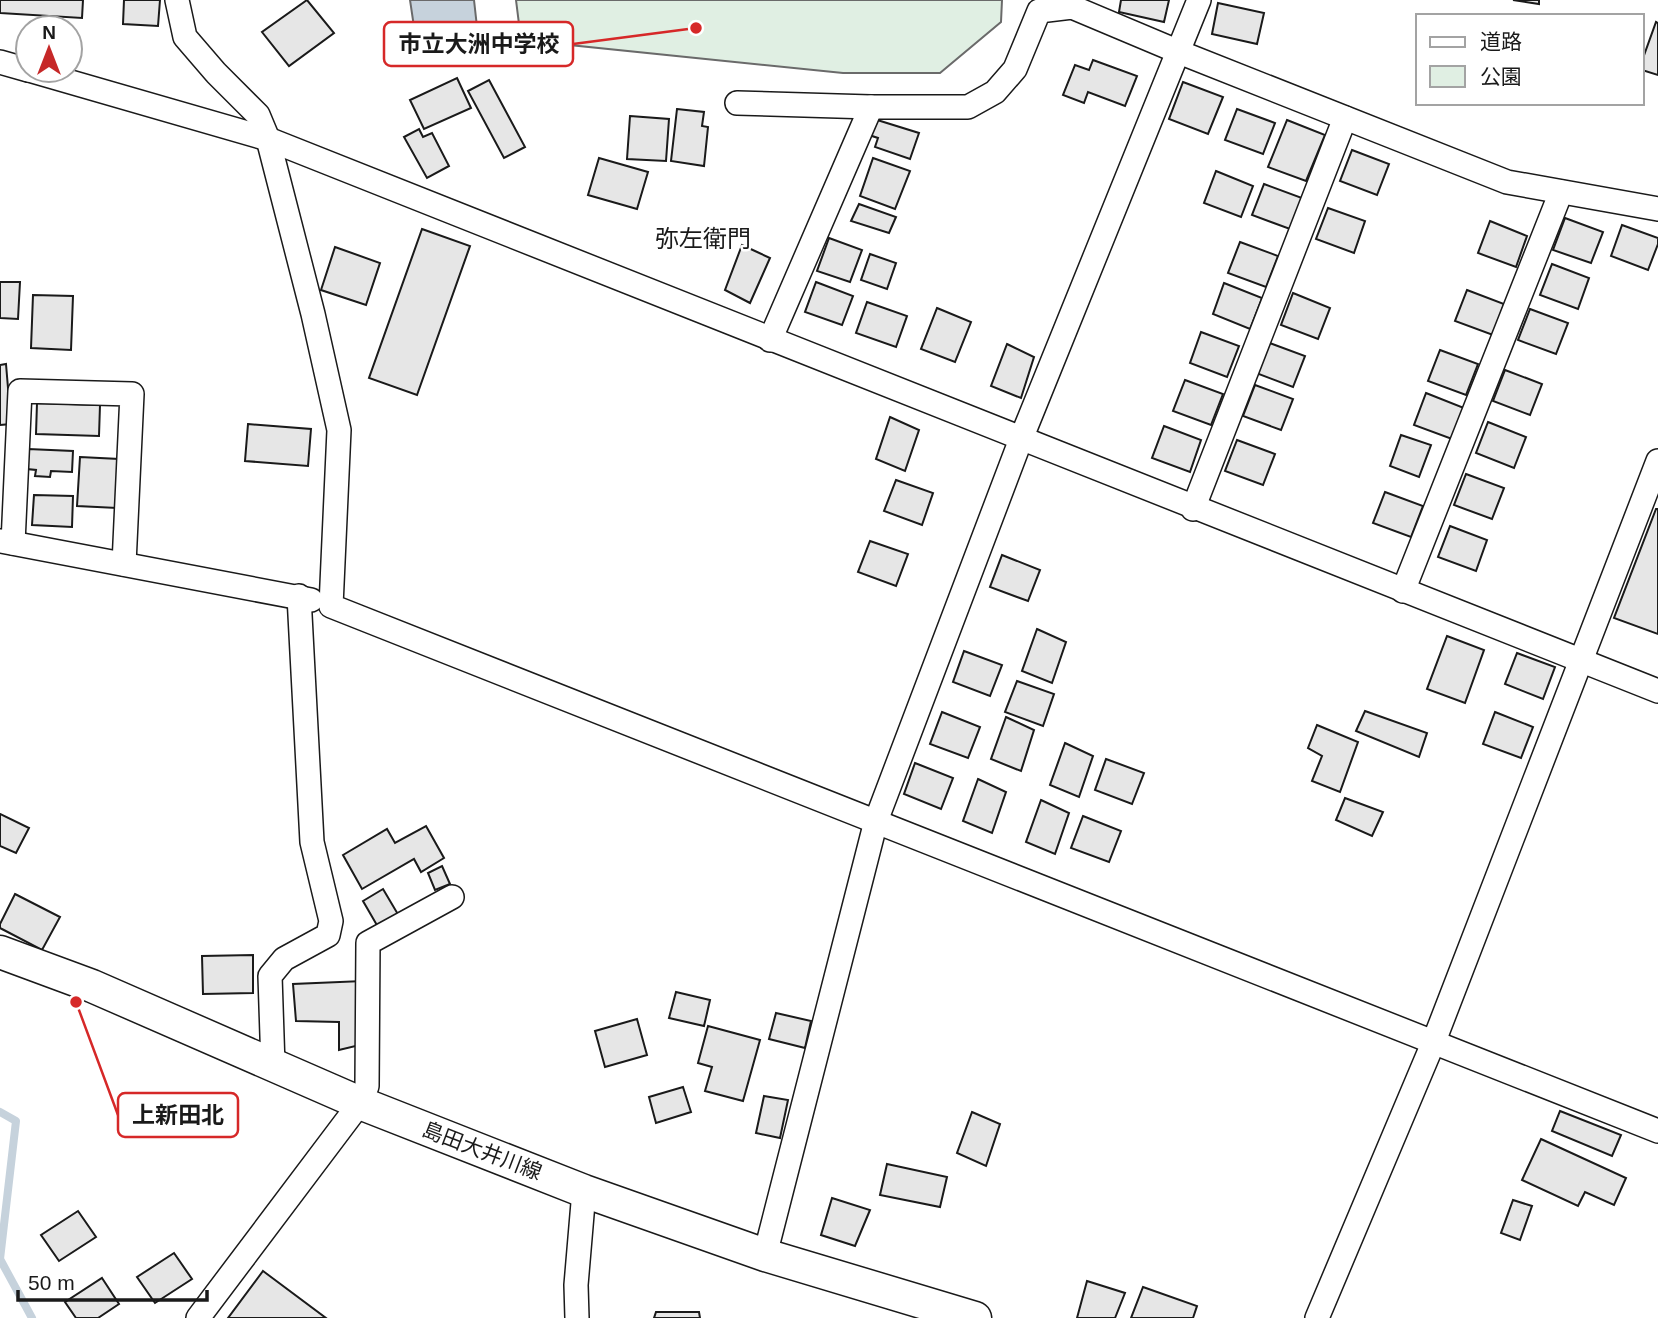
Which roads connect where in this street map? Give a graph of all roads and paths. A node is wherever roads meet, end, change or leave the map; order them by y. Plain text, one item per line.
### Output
1 (177, 0) edge
2 (1199, 0) edge
3 (1179, 52) junction
4 (77, 84) edge
5 (737, 103) dead end
6 (871, 107) junction
7 (1345, 118) junction
8 (268, 139) junction
9 (1561, 192) junction
10 (1658, 209) edge
11 (770, 340) junction
12 (1021, 439) junction
13 (1658, 461) edge
14 (1194, 509) junction
15 (7, 542) edge
16 (124, 564) junction
17 (1403, 591) junction
18 (299, 596) junction
19 (331, 606) junction
20 (1582, 661) junction
21 (1658, 691) edge
22 (876, 821) junction
23 (452, 897) dead end
24 (0, 952) edge
25 (1434, 1041) junction
26 (273, 1066) junction
27 (360, 1103) junction
28 (1658, 1131) edge
29 (584, 1191) junction
30 (765, 1255) junction
31 (198, 1318) edge
32 (577, 1318) edge
33 (975, 1318) edge
34 (1317, 1318) edge

1 - 8 street
2 - 3 street
3 - 6 street
3 - 7 street
3 - 12 street
4 - 8 street
5 - 6 street
6 - 11 street
7 - 9 street
7 - 14 street
8 - 11 street
8 - 19 street
9 - 10 street
9 - 17 street
11 - 12 street
12 - 14 street
12 - 22 street
13 - 20 street
14 - 17 street
15 - 16 street
15 - 16 street
16 - 18 street
17 - 20 street
18 - 19 street
18 - 26 street
19 - 22 street
20 - 21 street
20 - 25 street
22 - 25 street
22 - 30 street
23 - 27 street
24 - 26 main road, 島田大井川線
25 - 28 street
25 - 34 street
26 - 27 main road, 島田大井川線
27 - 29 main road, 島田大井川線
27 - 31 street
29 - 30 main road, 島田大井川線
29 - 32 street
30 - 33 main road, 島田大井川線

